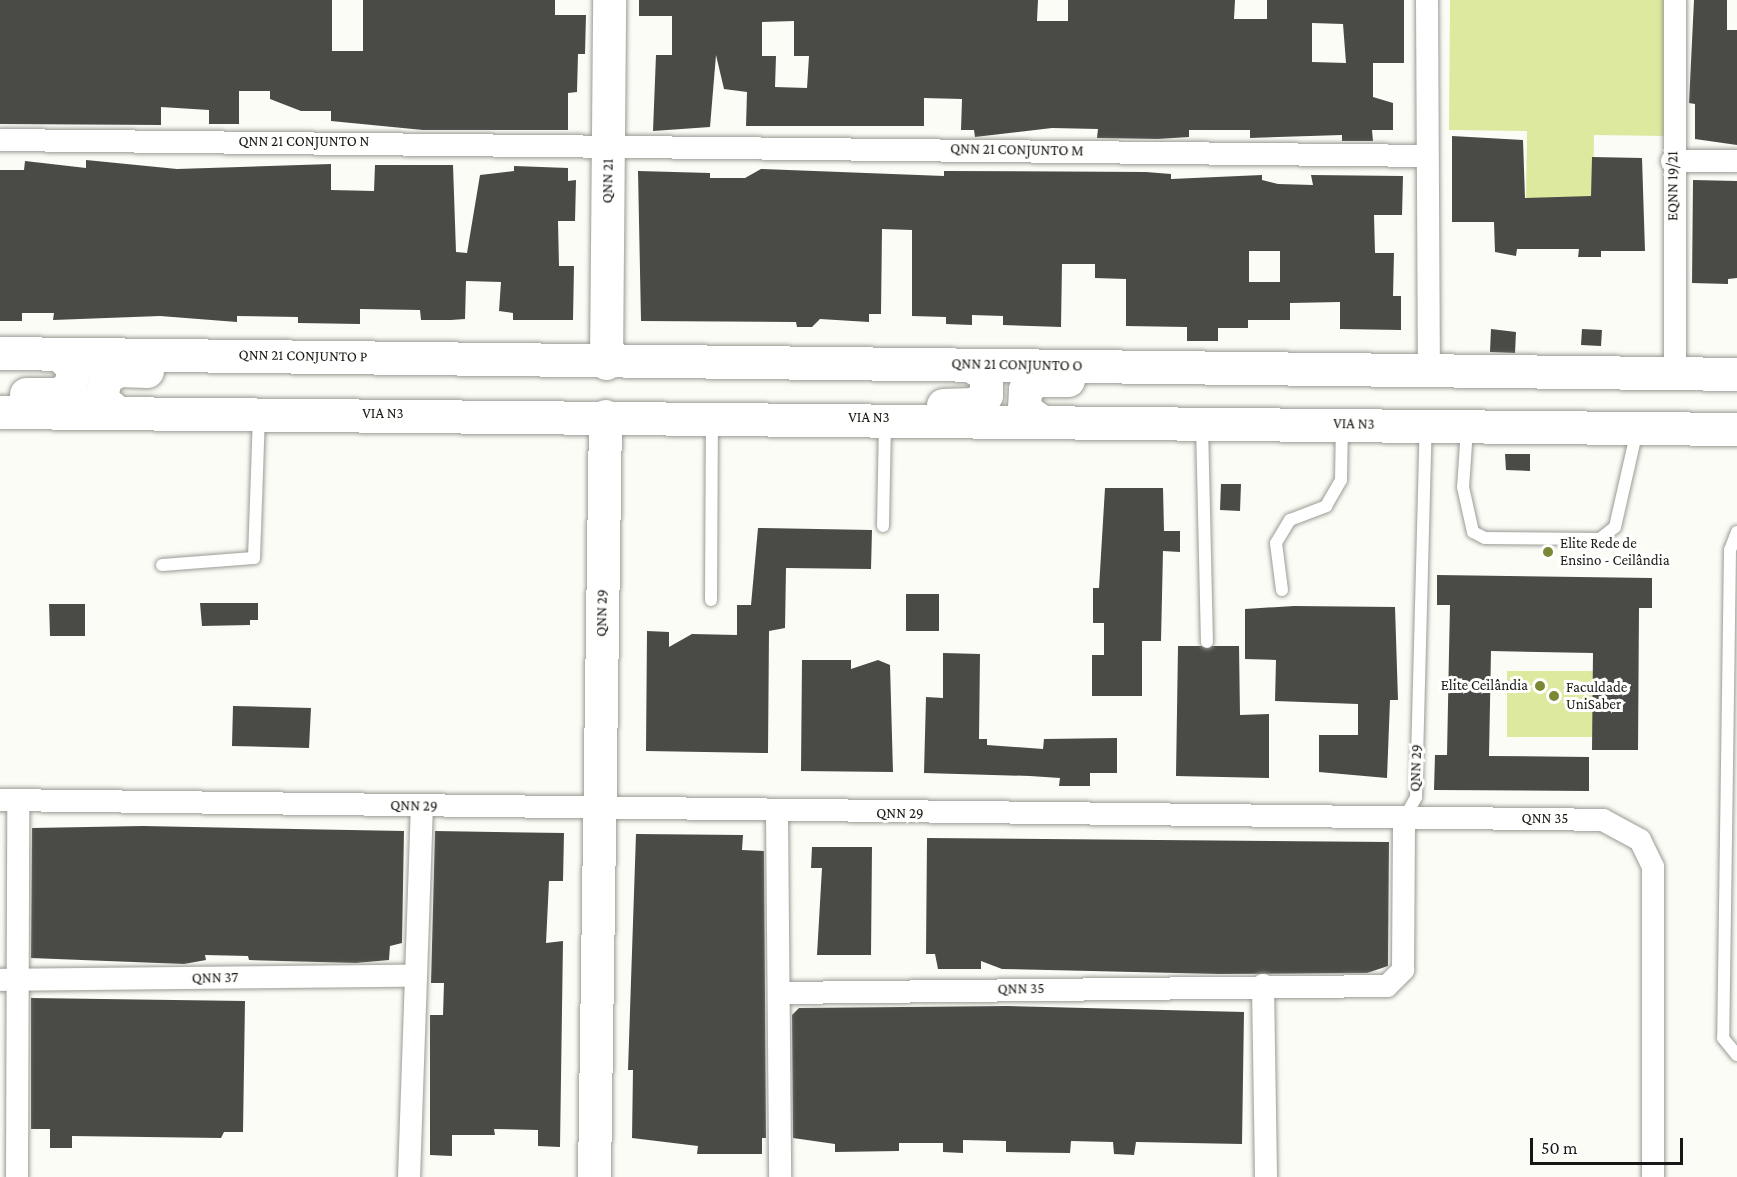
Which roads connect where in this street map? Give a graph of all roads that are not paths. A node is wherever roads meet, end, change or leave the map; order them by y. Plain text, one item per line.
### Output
1 (609, 0) edge
2 (1427, 0) edge
3 (1674, 0) edge
4 (0, 140) edge
5 (608, 145) junction
6 (1426, 156) junction
7 (1672, 161) junction
8 (1737, 161) edge
9 (0, 353) edge
10 (59, 354) junction
11 (348, 357) junction
12 (606, 363) junction
13 (970, 365) junction
14 (1418, 369) junction
15 (1675, 373) junction
16 (1737, 374) edge
17 (0, 394) edge
18 (116, 411) junction
19 (0, 412) edge
20 (259, 414) junction
21 (606, 416) junction
22 (885, 418) junction
23 (712, 419) junction
24 (757, 419) junction
25 (1041, 421) junction
26 (1202, 423) junction
27 (1342, 424) junction
28 (1426, 426) junction
29 (1467, 426) junction
30 (1637, 428) junction
31 (1735, 431) edge
32 (883, 526) dead end
33 (1737, 532) edge
34 (162, 565) dead end
35 (1282, 590) dead end
36 (711, 600) dead end
37 (1207, 642) dead end
38 (9, 800) edge
39 (422, 806) junction
40 (599, 809) junction
41 (777, 813) junction
42 (1404, 819) junction
43 (414, 976) junction
44 (8, 980) edge
45 (1263, 985) junction
46 (780, 993) junction
47 (1737, 1055) edge
48 (17, 1177) edge
49 (409, 1177) edge
50 (594, 1177) edge
51 (780, 1177) edge
52 (1266, 1177) edge
53 (1653, 1177) edge

1 - 5 main road, QNN 21
2 - 6 street
3 - 7 street, EQNN 19/21
4 - 5 street, QNN 21 CONJUNTO N
5 - 6 street, QNN 21 CONJUNTO M
5 - 12 main road, QNN 21
6 - 14 street
7 - 8 street
7 - 15 street, EQNN 19/21
9 - 10 main road, QNN 21 CONJUNTO P
10 - 11 main road, QNN 21 CONJUNTO P
10 - 17 main road
11 - 12 main road, QNN 21 CONJUNTO P
11 - 18 main road
12 - 13 main road, QNN 21 CONJUNTO O
13 - 14 main road, QNN 21 CONJUNTO O
13 - 24 main road
14 - 15 main road
14 - 25 main road
15 - 16 main road
18 - 19 main road, VIA N3
18 - 20 main road, VIA N3
20 - 21 main road, VIA N3
20 - 34 lane
21 - 23 main road, VIA N3
21 - 40 main road, QNN 29
22 - 24 main road, VIA N3
22 - 25 main road, VIA N3
22 - 32 lane
23 - 24 main road, VIA N3
23 - 36 lane
25 - 26 main road, VIA N3
26 - 27 main road, VIA N3
26 - 37 lane
27 - 28 main road, VIA N3
27 - 35 lane
28 - 29 main road, VIA N3
28 - 42 lane, QNN 29
29 - 30 main road, VIA N3
29 - 30 lane
30 - 31 main road, VIA N3
33 - 47 lane
38 - 39 street, QNN 29
38 - 44 street
39 - 40 street, QNN 29
39 - 43 street
40 - 41 street, QNN 29
40 - 50 main road
41 - 42 street, QNN 29
41 - 46 street
42 - 45 street, QNN 35
42 - 53 street, QNN 35
43 - 44 street, QNN 37
43 - 49 street
44 - 48 street
45 - 46 street, QNN 35
45 - 52 street
46 - 51 street

